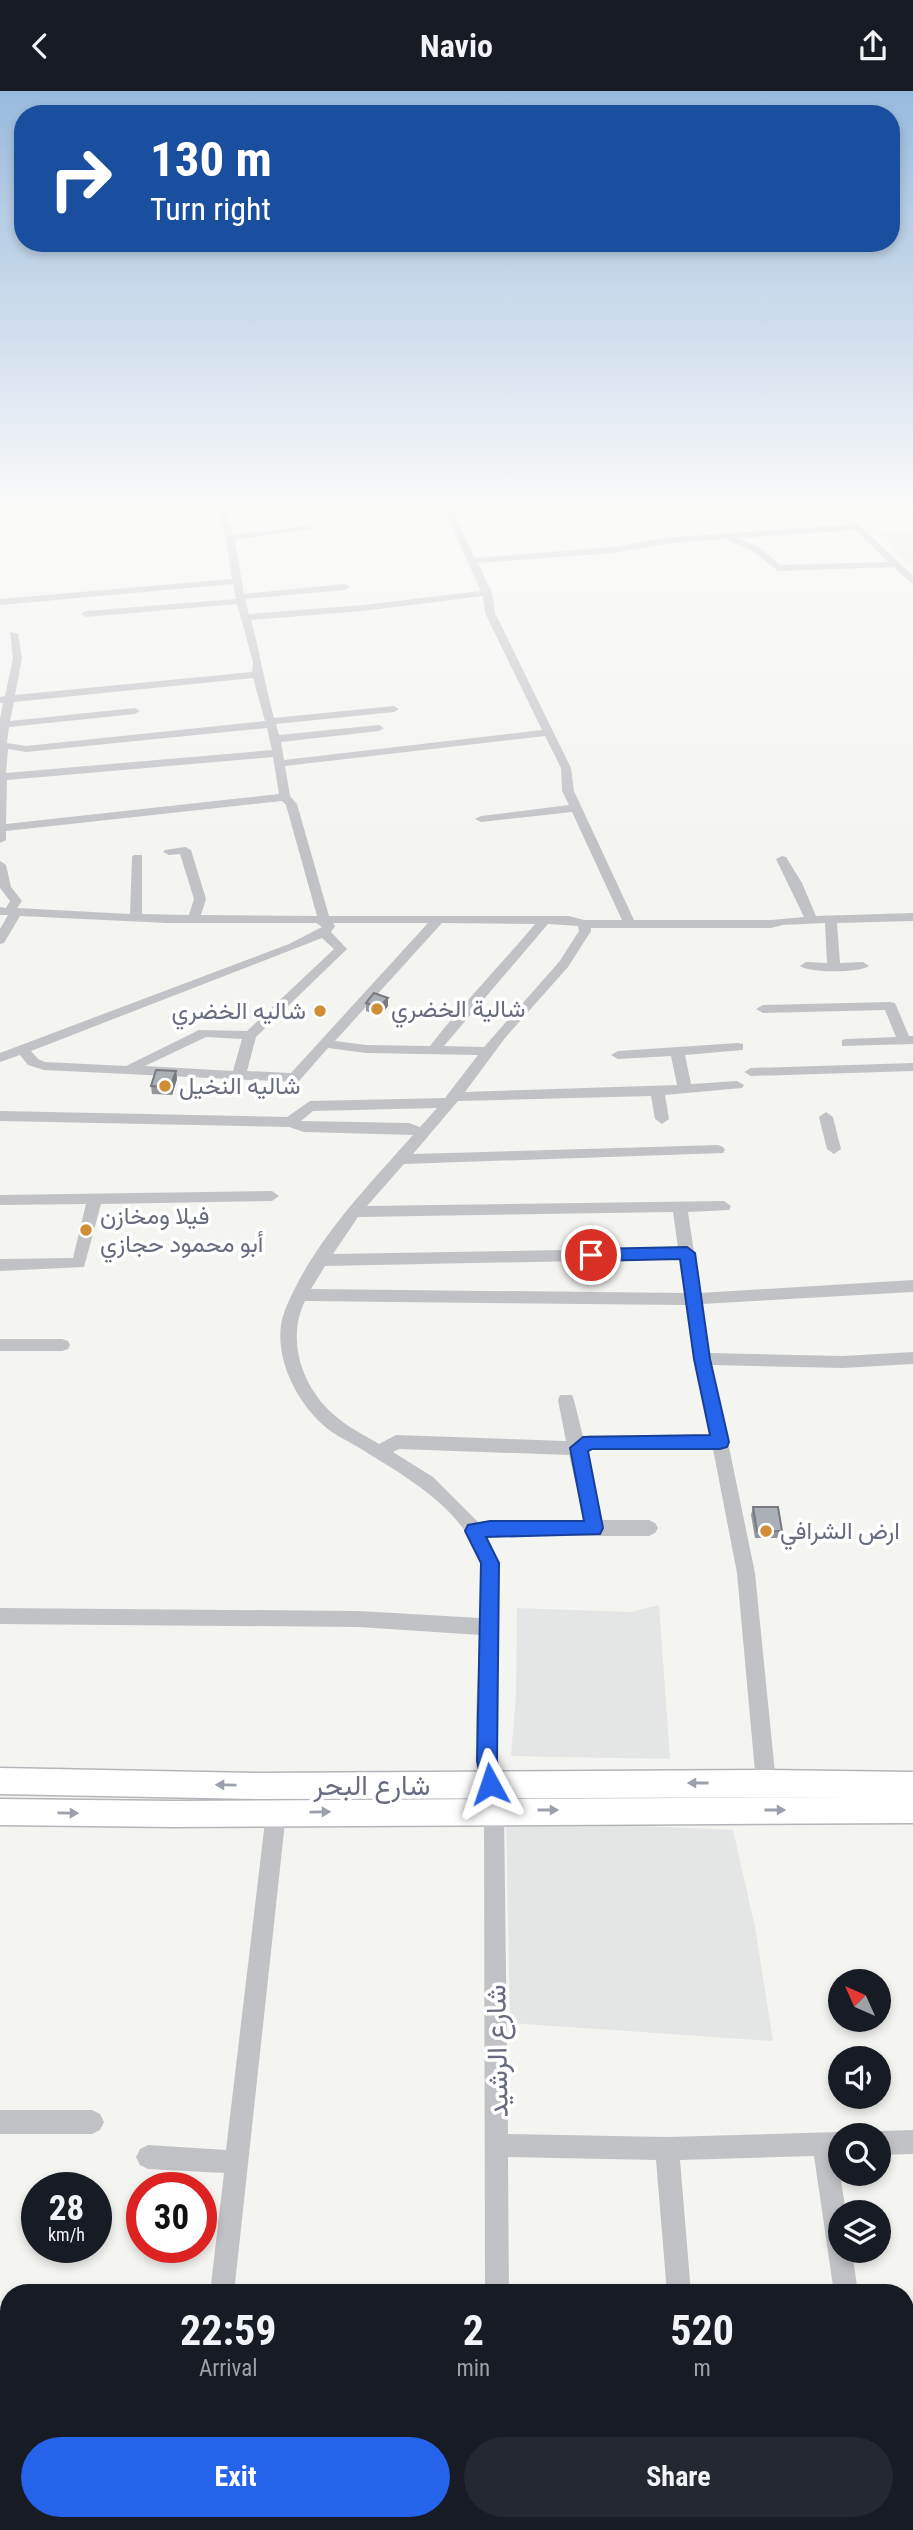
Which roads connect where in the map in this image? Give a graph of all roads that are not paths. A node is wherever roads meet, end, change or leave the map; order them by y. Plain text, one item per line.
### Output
1 (276, 615) edge
2 (490, 615) edge
3 (248, 617) joint
4 (13, 634) dead end
5 (257, 675) junction
6 (5, 699) edge
7 (394, 709) dead end
8 (135, 711) dead end
9 (270, 723) junction
10 (2, 725) edge
11 (379, 728) dead end
12 (549, 732) junction
13 (275, 739) junction
14 (2, 742) edge
15 (26, 750) junction
16 (278, 758) junction
17 (2, 762) junction
18 (1, 777) edge
19 (285, 797) junction
20 (576, 808) junction
21 (481, 818) dead end
22 (0, 832) edge
23 (169, 852) dead end
24 (138, 857) dead end
25 (782, 859) dead end
26 (0, 865) edge
27 (200, 898) junction
28 (8, 912) edge
29 (913, 917) edge
30 (136, 918) junction
31 (194, 919) junction
32 (439, 919) junction
33 (831, 919) junction
34 (238, 920) junction
35 (544, 920) junction
36 (812, 920) junction
37 (629, 922) junction
38 (584, 924) junction
39 (322, 927) junction
40 (0, 940) edge
41 (806, 966) dead end
42 (863, 966) dead end
43 (834, 967) junction
44 (762, 1009) dead end
45 (250, 1035) junction
46 (909, 1040) edge
47 (848, 1043) dead end
48 (327, 1044) junction
49 (738, 1047) dead end
50 (23, 1050) junction
51 (434, 1050) junction
52 (488, 1051) junction
53 (677, 1051) junction
54 (618, 1055) dead end
55 (0, 1058) edge
56 (913, 1067) edge
57 (129, 1069) junction
58 (751, 1072) dead end
59 (239, 1074) junction
60 (737, 1085) dead end
61 (685, 1089) junction
62 (657, 1091) junction
63 (451, 1100) junction
64 (0, 1116) edge
65 (825, 1117) dead end
66 (662, 1119) dead end
67 (290, 1122) junction
68 (422, 1133) junction
69 (834, 1149) dead end
70 (718, 1150) dead end
71 (400, 1159) junction
72 (272, 1196) dead end
73 (95, 1199) junction
74 (0, 1200) edge
75 (680, 1206) junction
76 (724, 1206) dead end
77 (355, 1212) junction
78 (687, 1253) junction
79 (321, 1260) junction
80 (0, 1265) edge
81 (913, 1286) edge
82 (300, 1295) junction
83 (694, 1299) junction
84 (0, 1345) edge
85 (62, 1345) dead end
86 (913, 1358) edge
87 (702, 1359) junction
88 (566, 1399) dead end
89 (720, 1442) junction
90 (578, 1448) junction
91 (380, 1452) junction
92 (594, 1528) junction
93 (649, 1528) dead end
94 (474, 1531) junction
95 (0, 1616) edge
96 (489, 1627) junction
97 (0, 1781) edge
98 (766, 1783) junction
99 (913, 1785) edge
100 (492, 1797) junction
101 (658, 1797) junction
102 (913, 1809) edge
103 (0, 1812) edge
104 (276, 1813) junction
105 (0, 2122) edge
106 (92, 2122) dead end
107 (913, 2142) edge
108 (891, 2143) edge
109 (498, 2145) junction
110 (828, 2145) edge
111 (667, 2149) junction
112 (148, 2157) dead end
113 (235, 2162) junction
114 (836, 2186) edge
115 (223, 2284) edge
116 (497, 2284) edge
117 (678, 2284) edge
118 (845, 2284) edge

1 - 3 street
2 - 12 street
3 - 5 street
4 - 6 street
5 - 6 street
5 - 9 street
6 - 10 street
7 - 9 street
8 - 10 street
9 - 13 street
9 - 15 street
10 - 14 street
11 - 13 street
12 - 16 street
12 - 20 street
13 - 16 street
14 - 15 street
14 - 17 street
15 - 17 street
16 - 18 street
16 - 19 street
17 - 18 street
18 - 22 street
19 - 22 street
19 - 39 street
20 - 21 street
20 - 37 street
23 - 27 street
24 - 30 street
25 - 36 street
26 - 28 street
27 - 31 street
27 - 34 street
28 - 30 street
28 - 40 street
29 - 33 street
30 - 31 street
31 - 34 street
32 - 35 street
32 - 39 street
32 - 48 street
33 - 36 street
33 - 43 street
34 - 39 street
35 - 38 street
35 - 51 street
36 - 37 street
37 - 38 street
38 - 52 street, شارع الرشيد
39 - 45 street
39 - 50 street
41 - 43 street
42 - 43 street
44 - 46 street
45 - 57 street
45 - 59 street
46 - 47 street
48 - 51 street
48 - 59 street
49 - 53 street
50 - 55 street
50 - 57 street
51 - 52 street
52 - 63 street, شارع الرشيد
53 - 54 street
53 - 61 street
56 - 58 street
57 - 59 street
60 - 61 street
61 - 62 street
62 - 63 street
62 - 66 street
63 - 67 street
63 - 68 street, شارع الرشيد
64 - 67 street
65 - 69 street
67 - 68 street
68 - 71 street, شارع الرشيد
70 - 71 street
71 - 77 street, شارع الرشيد
72 - 73 street
73 - 74 street
73 - 80 street
75 - 76 street
75 - 77 street
75 - 78 street
77 - 79 street, شارع الرشيد
78 - 79 street
78 - 83 street
79 - 82 street, شارع الرشيد
81 - 83 street
82 - 83 street
82 - 91 street, شارع الرشيد
83 - 87 street
84 - 85 street
86 - 87 street
87 - 89 street
88 - 90 street
89 - 90 street
89 - 98 street
90 - 91 street
90 - 92 street
91 - 94 street, شارع الرشيد
92 - 93 street
92 - 94 street
94 - 96 street, شارع الرشيد
95 - 96 street
96 - 100 street, شارع الرشيد
100 -> 97 main road, شارع البحر
98 - 99 main road, شارع البحر
98 -> 101 main road, شارع البحر
100 - 101 main road, شارع البحر
104 -> 100 main road, شارع البحر
100 - 109 street, شارع الرشيد
101 -> 102 main road, شارع البحر
103 -> 104 main road, شارع البحر
104 - 113 street
105 - 106 street
107 - 108 street
109 - 111 street
109 - 116 street, شارع الرشيد
110 - 111 street
111 - 117 street
112 - 113 street
113 - 115 street
114 - 118 street

